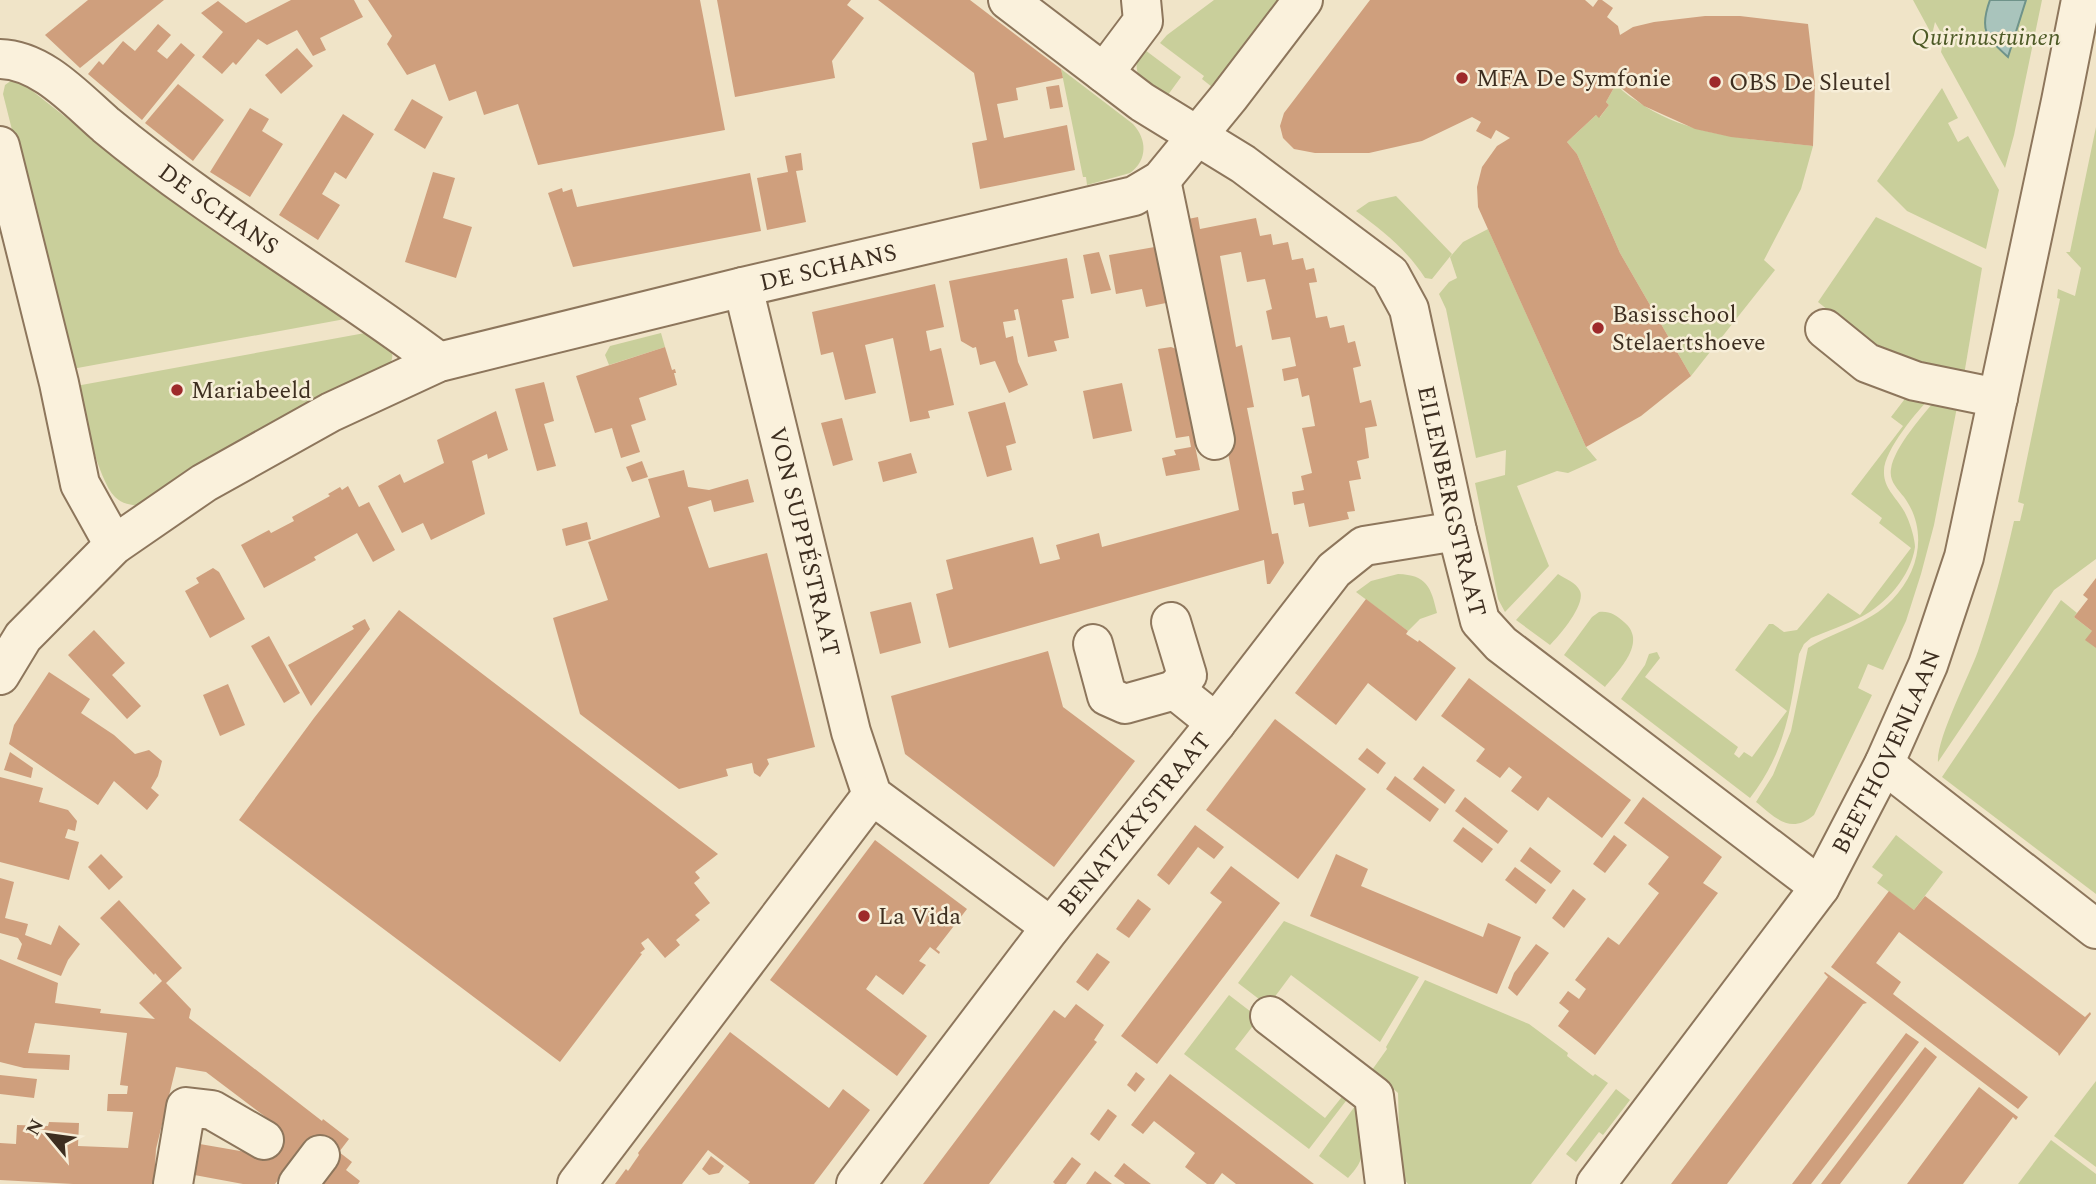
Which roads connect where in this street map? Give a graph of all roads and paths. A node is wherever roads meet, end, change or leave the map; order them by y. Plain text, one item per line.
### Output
1 (1009, 0) edge
2 (1141, 0) edge
3 (1303, 0) edge
4 (2081, 0) edge
5 (0, 59) edge
6 (1104, 73) junction
7 (1198, 136) junction
8 (0, 146) edge
9 (1161, 180) junction
10 (743, 287) junction
11 (1825, 329) dead end
12 (439, 362) junction
13 (1998, 398) junction
14 (1215, 440) dead end
15 (1457, 531) junction
16 (114, 545) junction
17 (1171, 622) dead end
18 (11, 630) edge
19 (1093, 644) dead end
20 (0, 675) edge
21 (1175, 690) junction
22 (1216, 723) junction
23 (1884, 764) junction
24 (872, 795) junction
25 (1820, 887) junction
26 (1051, 927) junction
27 (2096, 929) edge
28 (1270, 1016) dead end
29 (264, 1140) dead end
30 (173, 1184) edge
31 (577, 1184) edge
32 (856, 1184) edge
33 (1385, 1184) edge
34 (1596, 1184) edge

1 - 6 street, EILENBERGSTRAAT
2 - 6 street
3 - 7 street
4 - 13 street, BEETHOVENLAAN
5 - 12 street, DE SCHANS
6 - 7 street, EILENBERGSTRAAT
7 - 9 street, DE SCHANS
7 - 15 street, EILENBERGSTRAAT
8 - 16 street
9 - 10 street, DE SCHANS
9 - 14 street
10 - 12 street, DE SCHANS
10 - 24 street, VON SUPPÉSTRAAT
11 - 13 street
12 - 16 street, DE SCHANS
13 - 23 street, BEETHOVENLAAN
15 - 22 street, BENATZKYSTRAAT
15 - 25 street, EILENBERGSTRAAT
16 - 18 street, DE SCHANS
17 - 21 street
18 - 20 street, DE SCHANS
19 - 21 street
21 - 22 street
22 - 26 street, BENATZKYSTRAAT
23 - 25 street, BEETHOVENLAAN
23 - 27 street
24 - 26 street
24 - 31 street
25 - 34 street, BEETHOVENLAAN
26 - 32 street, BENATZKYSTRAAT
28 - 33 street
29 - 30 street

